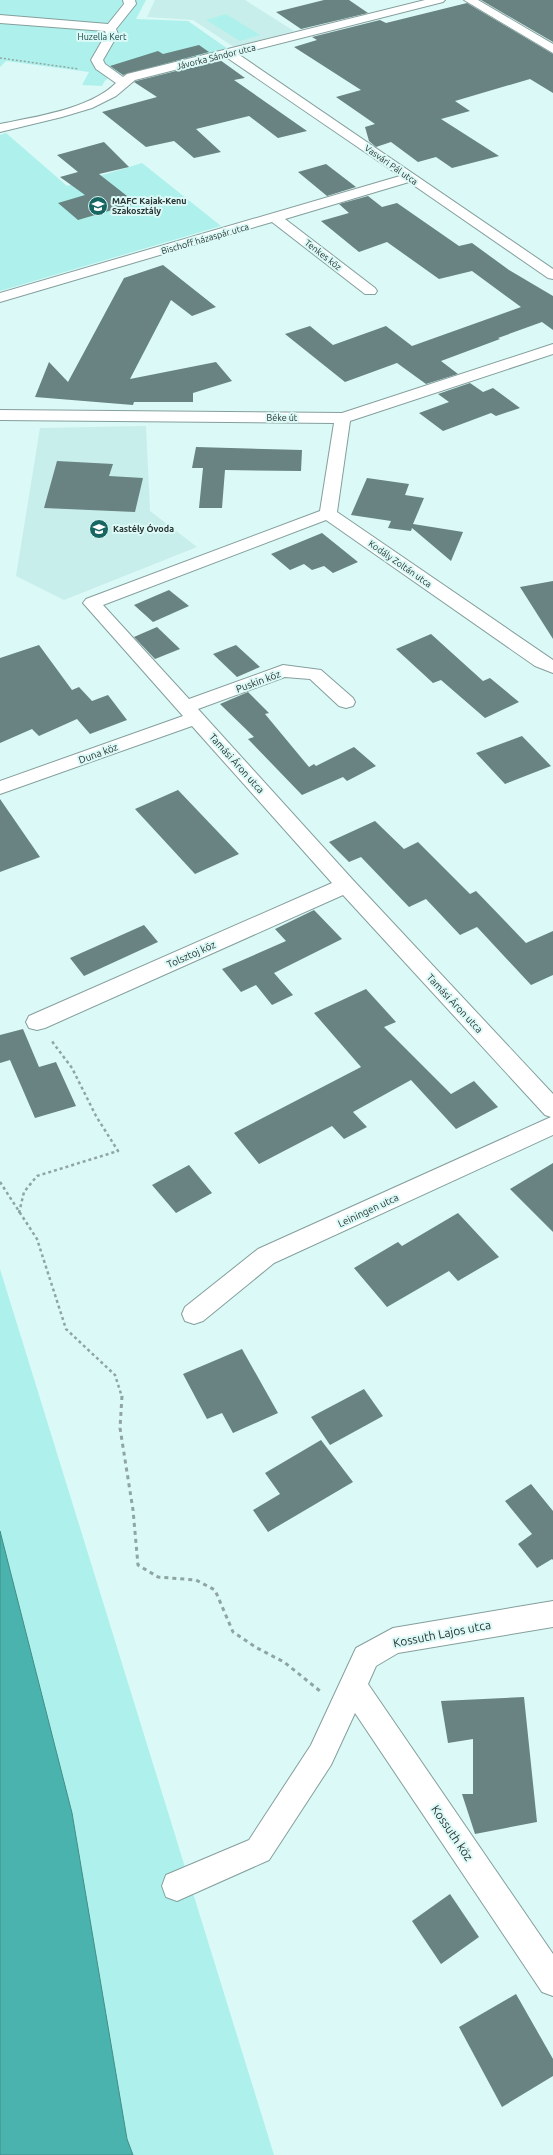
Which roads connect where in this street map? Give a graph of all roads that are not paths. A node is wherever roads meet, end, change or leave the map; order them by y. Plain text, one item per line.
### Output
1 (128, 0) edge
2 (439, 0) edge
3 (470, 0) edge
4 (0, 19) edge
5 (110, 29) junction
6 (553, 49) edge
7 (230, 54) junction
8 (122, 82) junction
9 (0, 123) edge
10 (16, 124) junction
11 (0, 128) edge
12 (409, 178) junction
13 (275, 218) junction
14 (553, 275) edge
15 (370, 291) dead end
16 (0, 298) edge
17 (553, 349) edge
18 (0, 416) edge
19 (343, 418) junction
20 (328, 514) junction
21 (553, 667) edge
22 (346, 702) dead end
23 (191, 712) junction
24 (0, 788) edge
25 (346, 885) junction
26 (37, 1022) road end
27 (553, 1110) edge
28 (553, 1125) edge
29 (194, 1314) dead end
30 (553, 1614) edge
31 (352, 1685) junction
32 (176, 1886) dead end
33 (553, 1981) edge

1 - 5 street
2 - 7 street, Jávorka Sándor utca
3 - 6 street
4 - 5 street
5 - 8 street
7 - 8 street, Jávorka Sándor utca
7 - 12 street, Vasvári Pál utca
8 - 10 street, Jávorka Sándor utca
9 - 10 street
10 - 11 street, Jávorka Sándor utca
12 - 13 street, Bischoff házaspár utca
12 - 14 street, Vasvári Pál utca
13 - 15 street, Tenkes köz
13 - 16 street, Bischoff házaspár utca
17 - 19 street, Béke út
18 - 19 street, Béke út
19 - 20 street
20 - 21 street, Kodály Zoltán utca
20 - 23 street, Tamási Áron utca
22 - 23 street, Puskin köz
23 - 24 street, Duna köz
23 - 25 street, Tamási Áron utca
25 - 26 street, Tolsztoj köz
25 - 27 street, Tamási Áron utca
28 - 29 street, Leiningen utca
30 - 31 street, Kossuth Lajos utca
31 - 32 street, Kossuth Lajos utca
31 - 33 street, Kossuth köz

